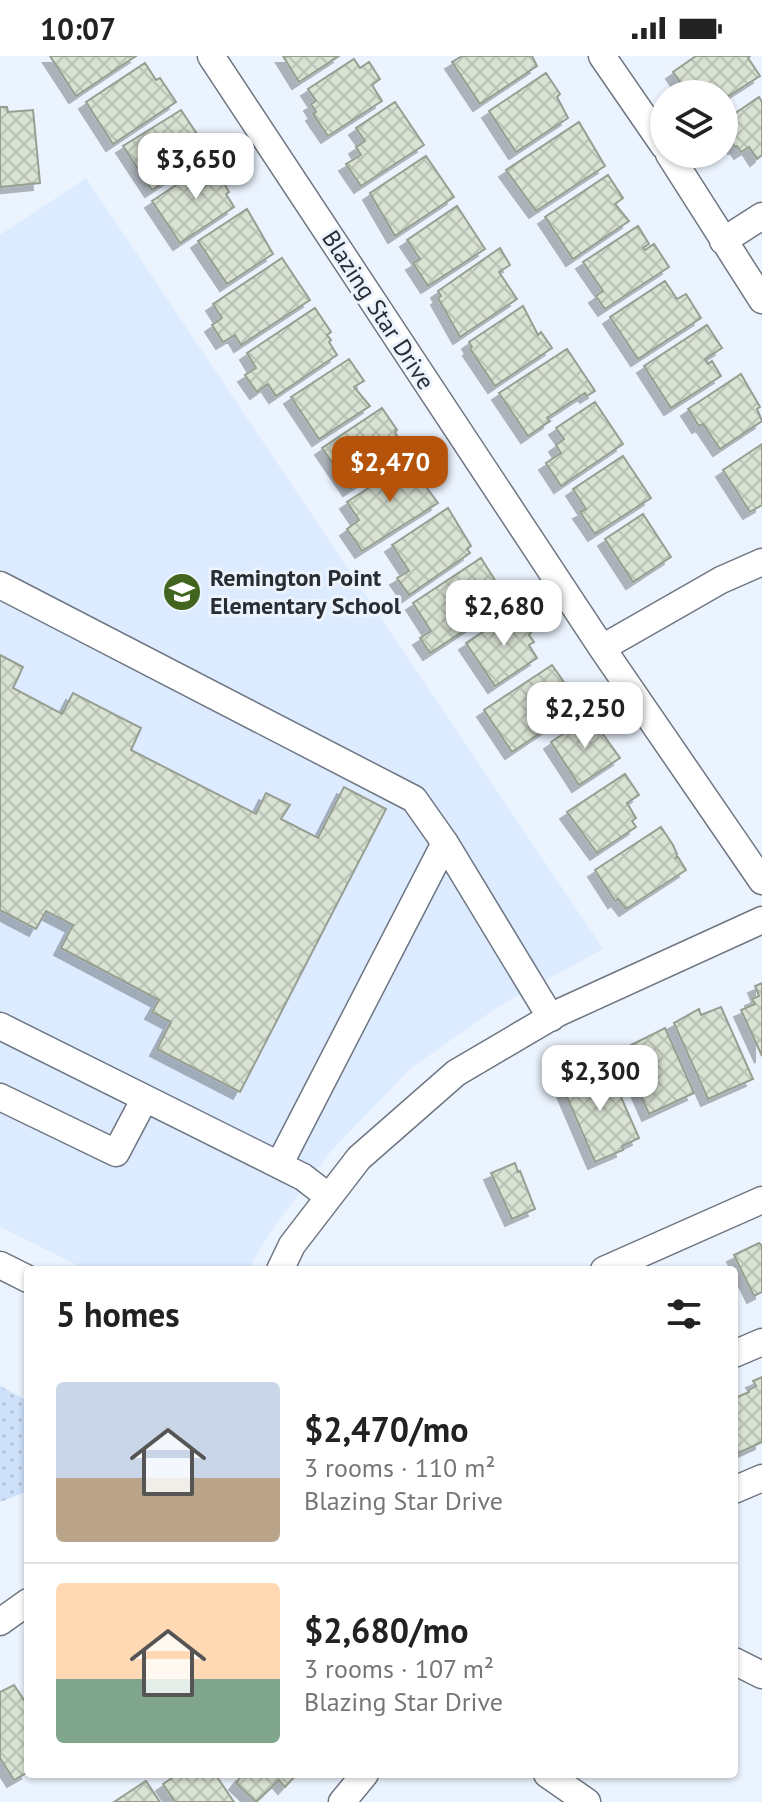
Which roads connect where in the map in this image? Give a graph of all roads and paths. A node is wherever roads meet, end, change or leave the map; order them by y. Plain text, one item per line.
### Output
1 (211, 56) edge
2 (602, 56) edge
3 (650, 126) edge
4 (678, 168) edge
5 (762, 216) edge
6 (723, 241) junction
7 (762, 300) edge
8 (762, 562) edge
9 (0, 585) edge
10 (602, 648) junction
11 (445, 843) junction
12 (762, 881) edge
13 (762, 920) edge
14 (551, 1018) junction
15 (0, 1026) edge
16 (0, 1097) edge
17 (144, 1100) junction
18 (279, 1165) junction
19 (329, 1197) junction
20 (762, 1200) edge
21 (0, 1265) edge
22 (282, 1266) edge
23 (613, 1266) edge
24 (24, 1277) edge
25 (762, 1342) edge
26 (738, 1352) edge
27 (762, 1478) edge
28 (738, 1488) edge
29 (24, 1605) edge
30 (0, 1622) edge
31 (738, 1663) edge
32 (762, 1675) edge
33 (362, 1778) edge
34 (553, 1778) edge
35 (342, 1802) edge
36 (587, 1802) edge

1 - 10 street, Blazing Star Drive
2 - 3 street
4 - 6 street
5 - 6 street
6 - 7 street
8 - 10 street
9 - 11 street
10 - 12 street, Blazing Star Drive
11 - 14 street
11 - 18 street
13 - 14 street
14 - 19 street
15 - 17 street
16 - 17 street
17 - 18 street
18 - 19 street
19 - 22 street
20 - 23 street
21 - 24 street
25 - 26 street
27 - 28 street
29 - 30 street
31 - 32 street
33 - 35 street
34 - 36 street

